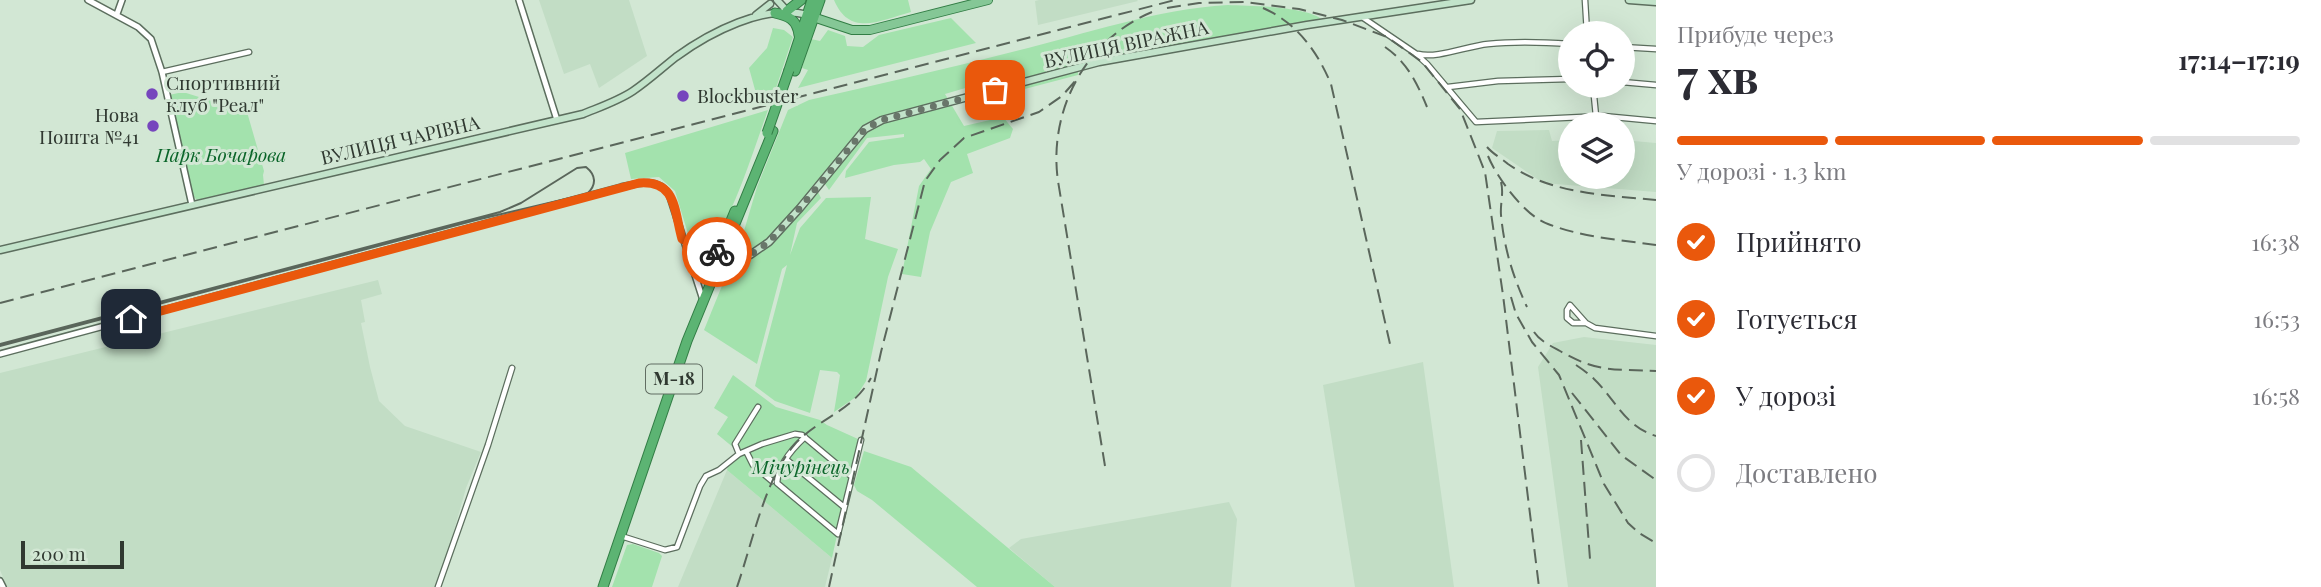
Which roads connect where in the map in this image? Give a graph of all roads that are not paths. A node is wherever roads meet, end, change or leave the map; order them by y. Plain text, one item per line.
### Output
1 (88, 0) edge
2 (122, 0) edge
3 (519, 0) edge
4 (801, 0) edge
5 (812, 0) edge
6 (820, 0) edge
7 (988, 0) edge
8 (1471, 0) edge
9 (1585, 0) edge
10 (1629, 0) edge
11 (1656, 2) edge
12 (772, 6) edge
13 (787, 11) junction
14 (117, 14) junction
15 (811, 16) junction
16 (1362, 17) junction
17 (748, 19) junction
18 (1586, 21) edge
19 (800, 37) junction
20 (1558, 43) edge
21 (1635, 48) edge
22 (1656, 49) edge
23 (249, 52) dead end
24 (1415, 53) junction
25 (1429, 56) junction
26 (1427, 64) junction
27 (792, 71) junction
28 (162, 72) junction
29 (1558, 79) edge
30 (1635, 83) edge
31 (1656, 85) edge
32 (1447, 87) junction
33 (1558, 118) edge
34 (1635, 119) edge
35 (557, 120) junction
36 (1656, 121) edge
37 (192, 205) junction
38 (682, 239) junction
39 (0, 250) edge
40 (721, 254) junction
41 (703, 300) junction
42 (1586, 323) junction
43 (1656, 336) edge
44 (0, 354) edge
45 (512, 368) dead end
46 (758, 407) dead end
47 (805, 438) junction
48 (861, 440) dead end
49 (746, 451) junction
50 (739, 454) junction
51 (787, 460) dead end
52 (851, 476) junction
53 (772, 481) dead end
54 (845, 507) junction
55 (620, 536) junction
56 (0, 581) edge
57 (3, 587) edge
58 (438, 587) edge
59 (603, 587) edge

1 - 14 street
2 - 14 street
3 - 35 street
4 - 13 highway
5 - 15 highway, М-18
6 - 15 highway, М-18
7 - 15 main road
8 - 16 main road, ВУЛИЦЯ ВІРАЖНА
9 - 18 street
10 - 11 main road
12 - 13 main road, ВУЛИЦЯ ЧАРІВНА
12 - 13 main road
12 - 17 main road
12 - 17 main road, ВУЛИЦЯ ЧАРІВНА
12 - 19 highway
13 - 15 main road
14 - 28 street
15 - 19 highway, М-18
15 - 27 highway, М-18
16 - 24 street
16 - 40 main road, ВУЛИЦЯ ВІРАЖНА
17 - 35 main road, ВУЛИЦЯ ЧАРІВНА
19 - 27 highway, М-18
20 - 25 street
21 - 22 street
23 - 28 street
24 - 25 street
24 - 26 street
25 - 26 street
26 - 32 street
27 - 40 highway, М-18, bridge
28 - 37 street
29 - 32 street
30 - 31 street
32 - 33 street
34 - 36 street
35 - 37 main road, ВУЛИЦЯ ЧАРІВНА
37 - 39 main road, ВУЛИЦЯ ЧАРІВНА
38 - 40 street, ВУЛИЦЯ ВІРАЖНА
38 - 41 street
38 - 44 street
40 - 41 highway, М-18
41 - 55 highway, М-18
42 - 42 street
42 - 43 street
45 - 58 street
46 - 50 street
47 - 49 street
47 - 52 street
47 - 54 street
48 - 52 street
49 - 50 street
49 - 53 street
50 - 55 street
51 - 54 street
52 - 54 street
55 - 59 highway, М-18
56 - 57 street

